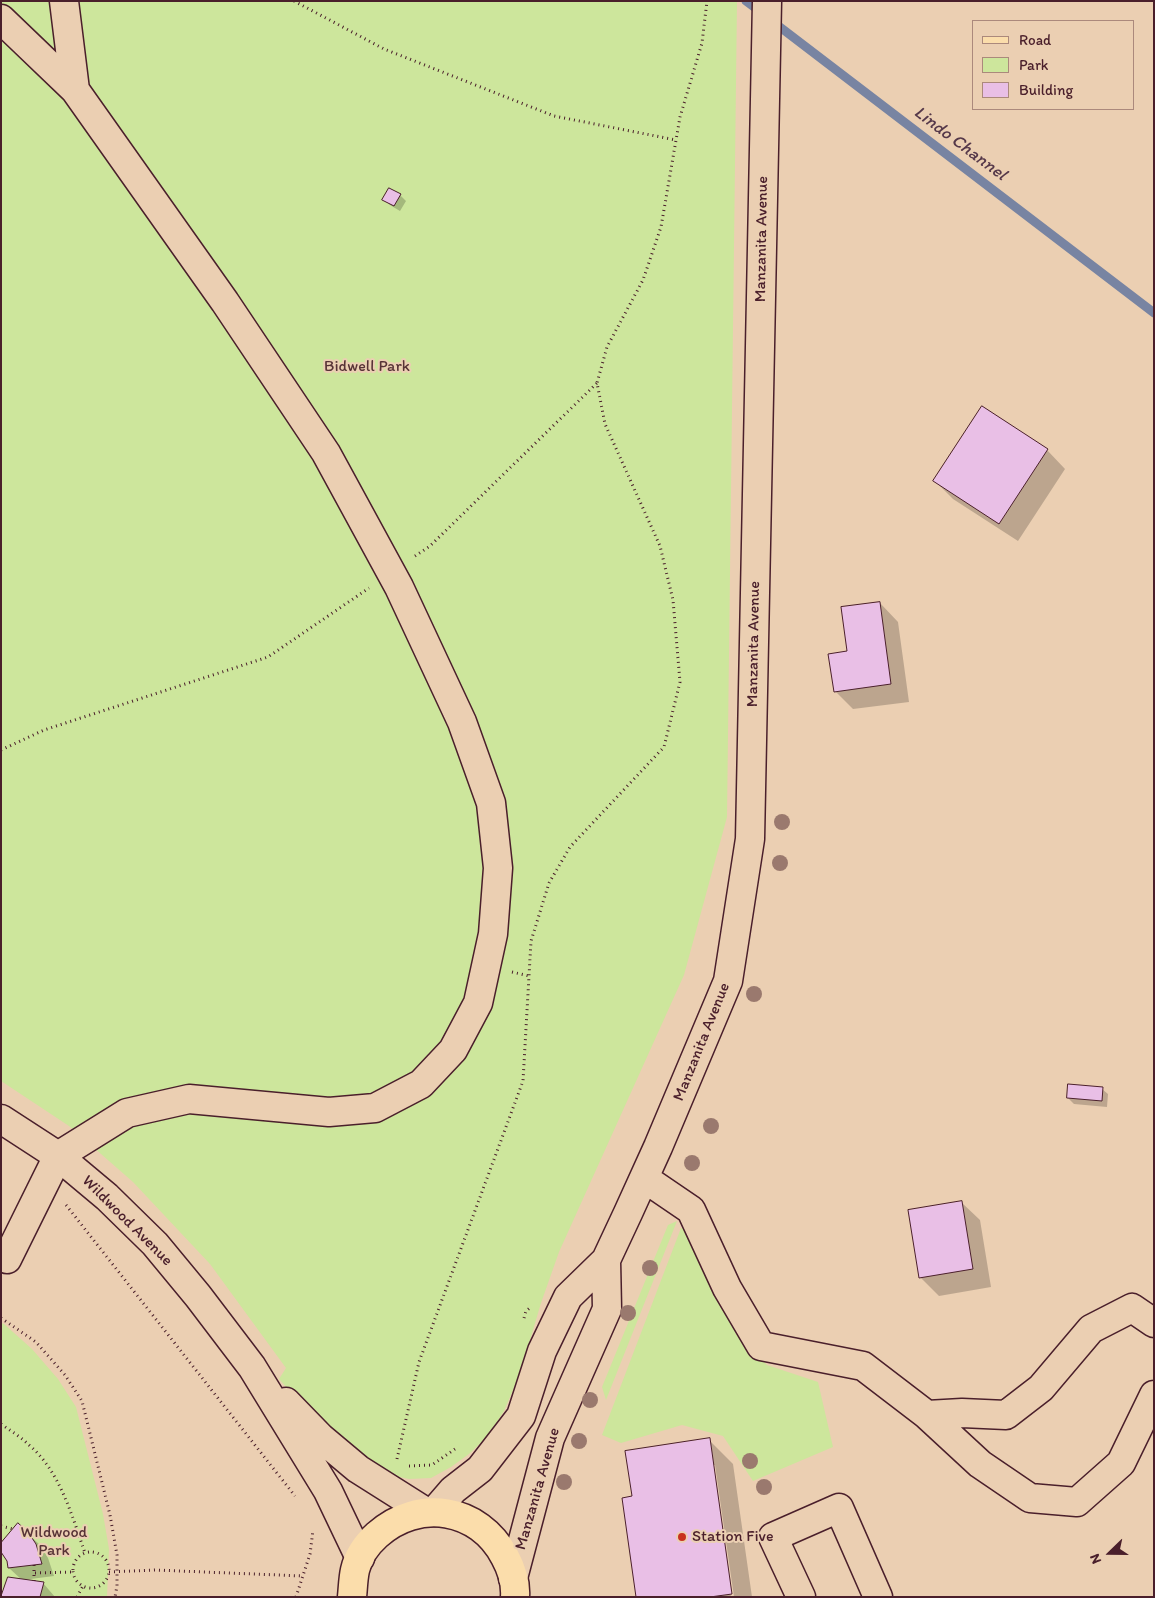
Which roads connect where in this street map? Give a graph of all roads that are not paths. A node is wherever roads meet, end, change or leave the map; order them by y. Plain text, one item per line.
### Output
1 (64, 1) edge
2 (767, 1) edge
3 (1, 19) edge
4 (74, 90) junction
5 (1, 1119) edge
6 (58, 1156) junction
7 (644, 1178) junction
8 (6, 1258) dead end
9 (606, 1260) junction
10 (1154, 1323) edge
11 (252, 1367) junction
12 (1154, 1395) edge
13 (927, 1415) junction
14 (430, 1512) junction
15 (355, 1575) edge
16 (514, 1587) edge
17 (341, 1597) edge
18 (801, 1597) edge
19 (878, 1597) edge

1 - 4 street
2 - 7 street, Manzanita Avenue
3 - 4 street
4 - 6 street
5 - 6 street, Wildwood Avenue
6 - 8 street
6 - 11 street, Wildwood Avenue
7 - 9 street, Manzanita Avenue
7 - 13 street
9 - 14 street, Manzanita Avenue
9 - 16 street, Manzanita Avenue
10 - 13 street
11 - 14 street, Wildwood Avenue
11 - 15 street, Wildwood Avenue
12 - 13 street
14 - 15 main road
14 - 16 main road
15 - 17 street
18 - 19 street

